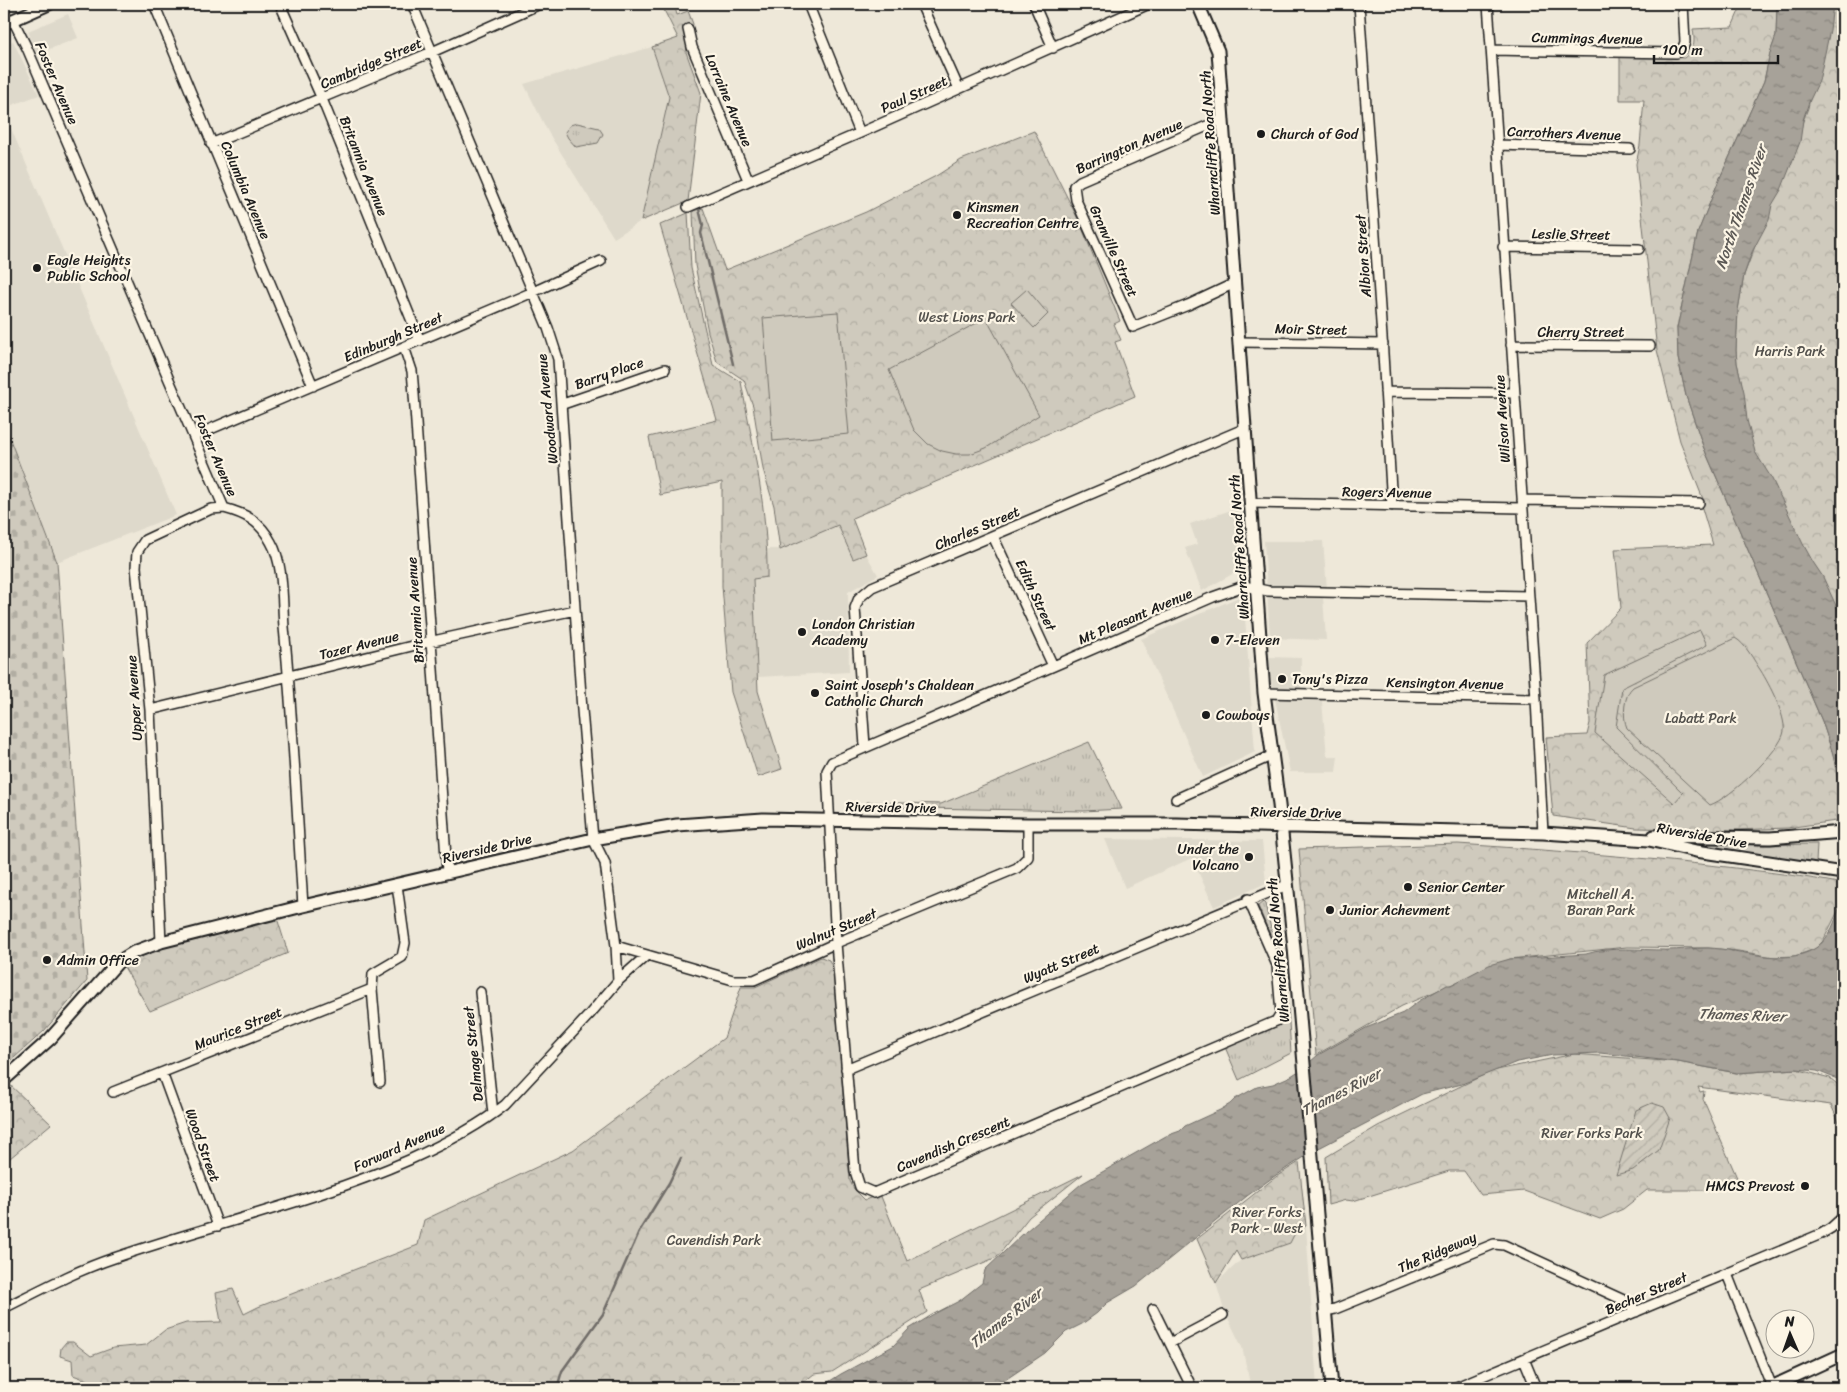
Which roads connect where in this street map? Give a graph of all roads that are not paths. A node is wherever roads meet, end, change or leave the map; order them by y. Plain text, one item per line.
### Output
1 (49, 4) edge
2 (154, 4) edge
3 (280, 4) edge
4 (412, 4) edge
5 (540, 4) edge
6 (808, 4) edge
7 (921, 4) edge
8 (1034, 4) edge
9 (1150, 4) edge
10 (1198, 4) edge
11 (1359, 4) edge
12 (1488, 4) edge
13 (1683, 4) edge
14 (8, 22) edge
15 (688, 29) dead end
16 (1053, 48) junction
17 (1491, 50) junction
18 (432, 52) junction
19 (959, 89) junction
20 (322, 99) junction
21 (1223, 119) junction
22 (860, 133) junction
23 (211, 144) junction
24 (1497, 145) junction
25 (1630, 149) dead end
26 (748, 180) junction
27 (1074, 186) joint
28 (688, 207) dead end
29 (1503, 247) junction
30 (1639, 249) dead end
31 (601, 261) dead end
32 (1235, 283) junction
33 (533, 292) junction
34 (420, 340) junction
35 (1239, 342) junction
36 (1383, 344) junction
37 (1511, 345) junction
38 (1650, 346) dead end
39 (404, 347) junction
40 (665, 369) dead end
41 (313, 386) junction
42 (1385, 392) junction
43 (1514, 393) junction
44 (563, 404) junction
45 (1246, 428) junction
46 (194, 436) junction
47 (1251, 503) junction
48 (1698, 503) dead end
49 (1522, 504) junction
50 (1392, 506) junction
51 (224, 508) junction
52 (993, 536) junction
53 (1257, 587) junction
54 (1529, 596) junction
55 (575, 610) junction
56 (431, 642) junction
57 (1053, 666) junction
58 (289, 676) junction
59 (1264, 692) junction
60 (1536, 699) junction
61 (150, 710) junction
62 (865, 746) junction
63 (1273, 755) junction
64 (1176, 799) dead end
65 (828, 821) junction
66 (1028, 824) junction
67 (1281, 826) junction
68 (1843, 832) edge
69 (1542, 833) junction
70 (593, 839) junction
71 (1649, 840) junction
72 (447, 872) junction
73 (1839, 873) edge
74 (397, 885) junction
75 (1287, 885) junction
76 (1248, 899) junction
77 (303, 906) junction
78 (162, 942) junction
79 (836, 943) junction
80 (616, 946) junction
81 (647, 955) junction
82 (618, 980) junction
83 (372, 989) junction
84 (480, 992) dead end
85 (846, 1069) junction
86 (162, 1073) junction
87 (4, 1080) edge
88 (380, 1082) dead end
89 (113, 1092) dead end
90 (493, 1114) junction
91 (1843, 1217) edge
92 (218, 1226) junction
93 (1727, 1274) junction
94 (4, 1308) edge
95 (1153, 1309) dead end
96 (1325, 1311) junction
97 (1636, 1312) junction
98 (1222, 1315) dead end
99 (1170, 1343) junction
100 (1843, 1354) edge
101 (1524, 1359) junction
102 (1192, 1388) edge
103 (1332, 1388) edge
104 (1454, 1388) edge
105 (1536, 1388) edge
106 (1771, 1388) edge

1 - 14 main road
2 - 23 street, Columbia Avenue
3 - 20 street, Britannia Avenue
4 - 18 street, Woodward Avenue
5 - 18 street, Cambridge Street
6 - 22 street
7 - 19 street
8 - 16 street
9 - 16 street, Paul Street
10 - 21 main road, Wharncliffe Road North
11 - 36 street, Albion Street
12 - 17 street, Wilson Avenue
13 - 17 street, Cummings Avenue
14 - 46 street, Foster Avenue
15 - 26 street, Lorraine Avenue
16 - 19 street, Paul Street
17 - 24 street, Wilson Avenue
18 - 20 street, Cambridge Street
18 - 33 street, Woodward Avenue
19 - 22 street, Paul Street
20 - 23 street, Cambridge Street
20 - 34 street, Britannia Avenue
21 - 27 street, Barrington Avenue
21 - 32 main road, Wharncliffe Road North
22 - 26 street, Paul Street
23 - 41 street, Columbia Avenue
24 - 25 street, Carrothers Avenue
24 - 29 street, Wilson Avenue
26 - 28 street, Paul Street
27 - 32 street, Granville Street
29 - 30 street, Leslie Street
29 - 37 street, Wilson Avenue
31 - 33 street, Edinburgh Street
32 - 35 main road, Wharncliffe Road North
33 - 34 street, Edinburgh Street
33 - 44 street, Woodward Avenue
34 - 39 street, Edinburgh Street
35 - 36 street, Moir Street
35 - 45 main road, Wharncliffe Road North
36 - 42 street, Albion Street
37 - 38 street, Cherry Street
37 - 43 street, Wilson Avenue
39 - 41 street, Edinburgh Street
39 - 56 street, Britannia Avenue
40 - 44 street, Barry Place
41 - 46 street, Edinburgh Street
42 - 43 street
42 - 50 street, Albion Street
43 - 49 street, Wilson Avenue
44 - 55 street, Woodward Avenue
45 - 47 main road, Wharncliffe Road North
45 - 52 street, Charles Street
46 - 51 street, Foster Avenue
47 - 50 street, Rogers Avenue
47 - 53 main road, Wharncliffe Road North
48 - 49 street, Rogers Avenue
49 - 50 street, Rogers Avenue
49 - 54 street, Wilson Avenue
51 - 58 street, Foster Avenue
51 - 61 street, Upper Avenue
52 - 57 street, Edith Street
52 - 62 street, Charles Street
53 - 54 street, Mt Pleasant Avenue
53 - 57 street, Mt Pleasant Avenue
53 - 59 main road, Wharncliffe Road North
54 - 60 street, Wilson Avenue
55 - 56 street, Tozer Avenue
55 - 70 street, Woodward Avenue
56 - 58 street, Tozer Avenue
56 - 72 street, Britannia Avenue
57 - 62 street, Mt Pleasant Avenue
58 - 61 street, Tozer Avenue
58 - 77 street, Foster Avenue
59 - 60 street, Kensington Avenue
59 - 63 main road, Wharncliffe Road North
60 - 69 street, Wilson Avenue
61 - 78 street, Upper Avenue
62 - 65 street, Mt Pleasant Avenue
63 - 64 street
63 - 67 main road, Wharncliffe Road North
65 - 66 main road, Riverside Drive
65 - 70 main road, Riverside Drive
65 - 79 street, Cavendish Crescent
66 - 67 main road, Riverside Drive
66 - 79 street, Walnut Street
67 - 69 main road, Riverside Drive
67 - 75 main road, Wharncliffe Road North
68 - 71 main road
69 - 71 main road, Riverside Drive
70 - 72 main road, Riverside Drive
70 - 80 street
71 - 73 main road, Riverside Drive
72 - 74 main road, Riverside Drive
74 - 77 main road, Riverside Drive
74 - 83 street
75 - 76 street, Wyatt Street
75 - 96 main road, Wharncliffe Road North
76 - 85 street, Wyatt Street
76 - 85 street, Cavendish Crescent
77 - 78 main road, Riverside Drive
78 - 87 main road, Riverside Drive
79 - 81 street, Walnut Street
79 - 85 street, Cavendish Crescent
80 - 81 street, Walnut Street
80 - 82 street
81 - 82 street, Forward Avenue
82 - 90 street, Forward Avenue
83 - 86 street, Maurice Street
83 - 88 street
84 - 90 street, Delmage Street
86 - 89 street, Maurice Street
86 - 92 street, Wood Street
90 - 92 street, Forward Avenue
91 - 93 street, Becher Street
92 - 94 street, Forward Avenue
93 - 97 street, Becher Street
93 - 106 street
95 - 99 street
96 - 97 street, The Ridgeway
96 - 103 main road, Wharncliffe Road North
97 - 101 street, Becher Street
98 - 99 street
99 - 102 street
100 - 106 main road
101 - 104 street, Becher Street
101 - 105 street

